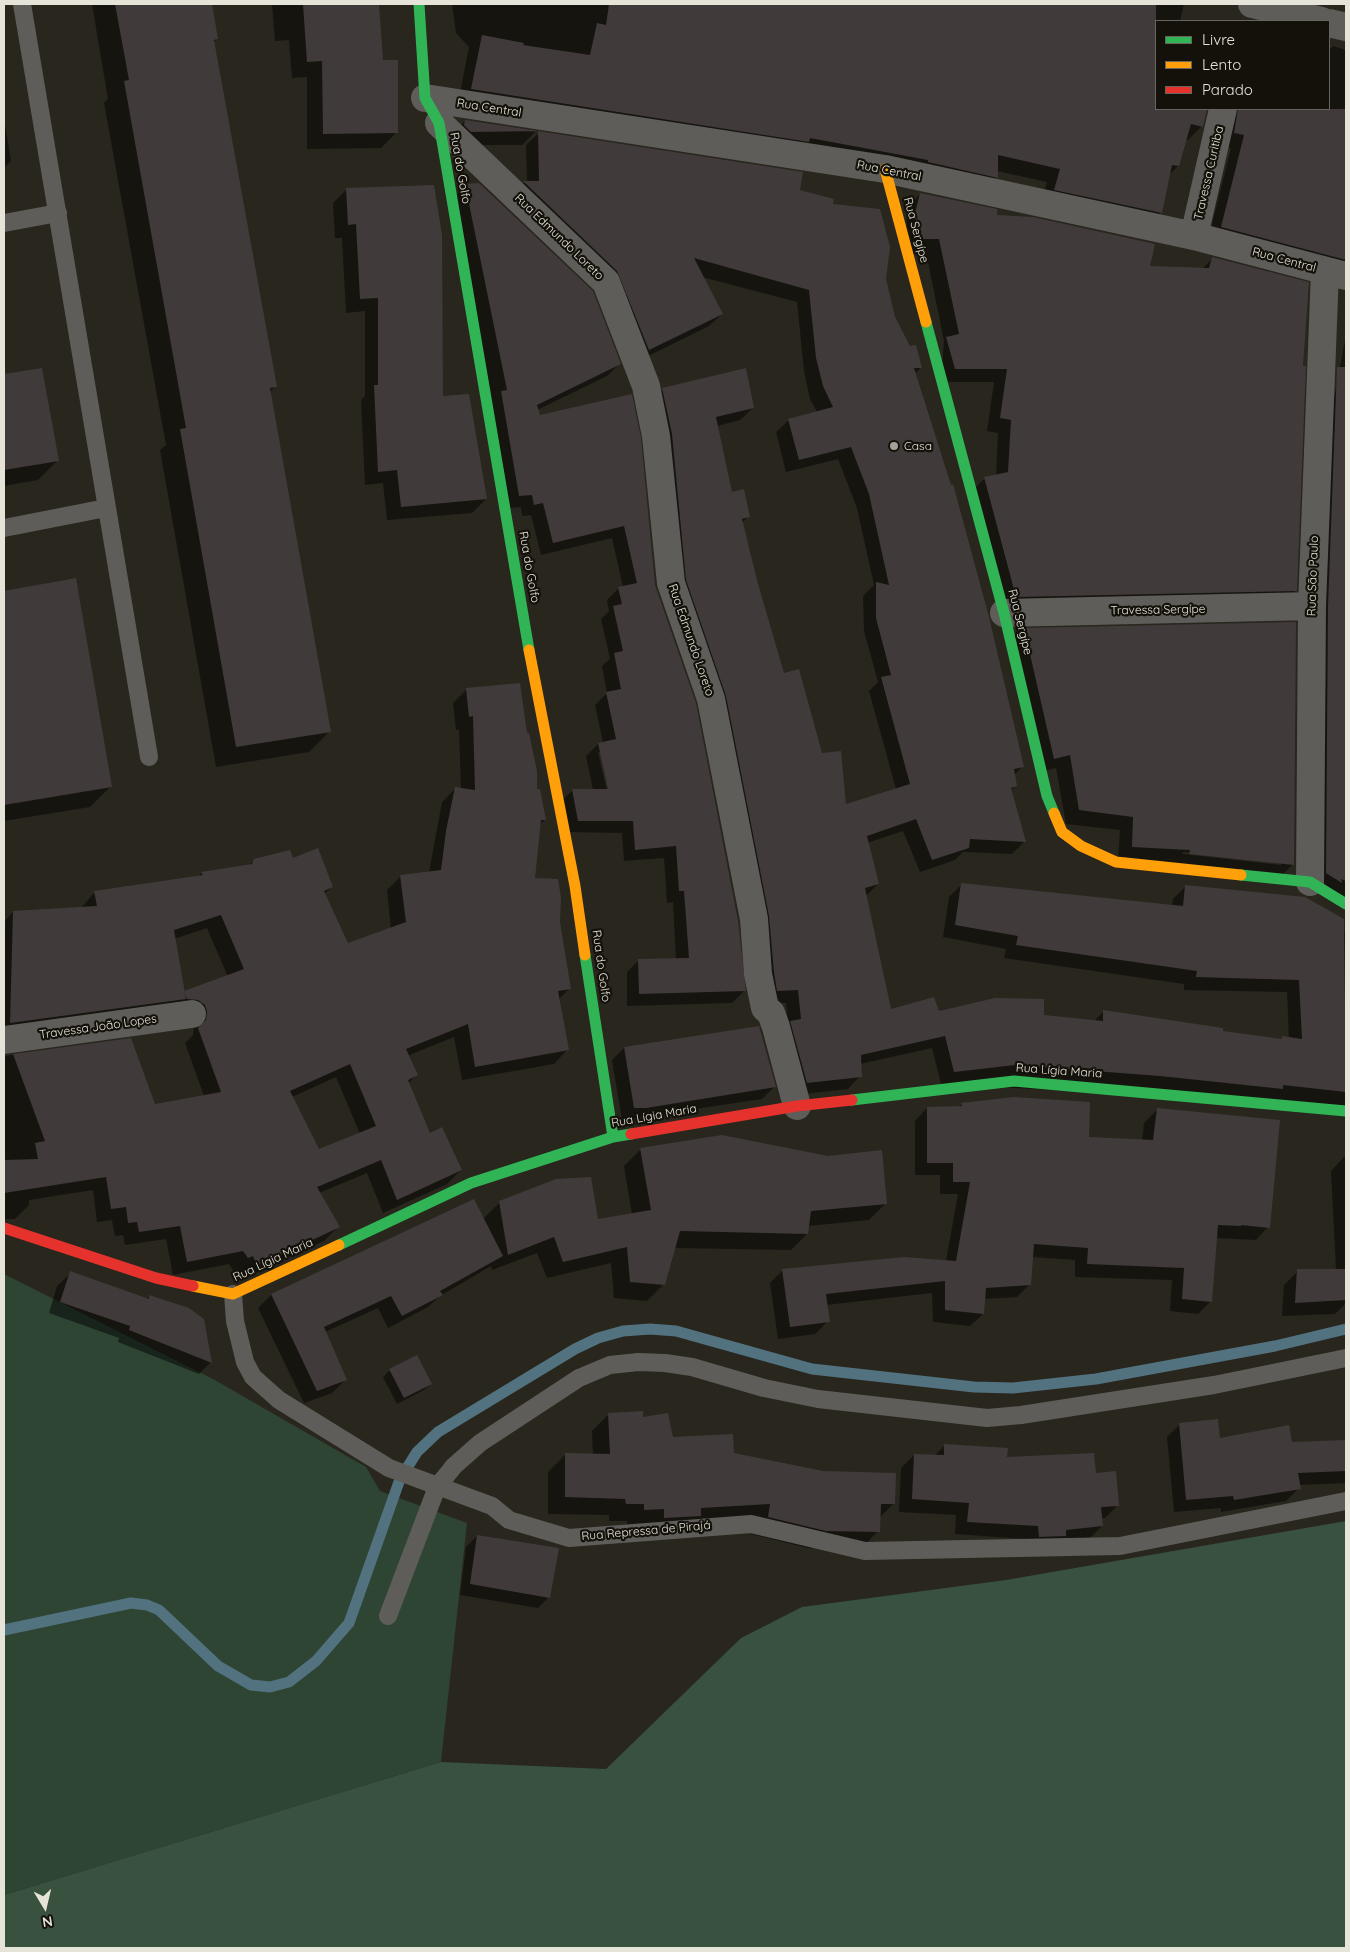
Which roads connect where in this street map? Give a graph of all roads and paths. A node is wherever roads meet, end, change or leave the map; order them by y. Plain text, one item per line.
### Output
1 (22, 4) edge
2 (419, 4) edge
3 (1247, 4) edge
4 (1252, 4) edge
5 (1243, 20) edge
6 (1318, 20) edge
7 (1330, 23) edge
8 (1346, 27) edge
9 (424, 98) junction
10 (1223, 110) edge
11 (439, 123) junction
12 (885, 169) junction
13 (58, 213) junction
14 (4, 223) edge
15 (1194, 236) junction
16 (1336, 273) edge
17 (106, 508) junction
18 (4, 528) edge
19 (1312, 606) junction
20 (1004, 613) junction
21 (149, 757) dead end
22 (1310, 882) junction
23 (1346, 904) edge
24 (192, 1014) dead end
25 (4, 1040) edge
26 (797, 1106) junction
27 (1346, 1111) edge
28 (612, 1137) junction
29 (4, 1228) edge
30 (233, 1294) junction
31 (1346, 1358) edge
32 (437, 1487) junction
33 (1346, 1501) edge
34 (388, 1616) dead end

1 - 13 lane
2 - 9 street, Rua do Golfo
3 - 5 street
4 - 6 street
7 - 8 street
9 - 11 street, Rua do Golfo
9 - 12 street, Rua Central
10 - 15 street, Travessa Curitiba
11 - 26 street, Rua Edmundo Loreto
11 - 28 street, Rua do Golfo
12 - 15 street, Rua Central
12 - 20 street, Rua Sergípe
13 - 14 lane
13 - 17 lane
15 - 16 street, Rua Central
16 - 19 street, Rua São Paulo
17 - 18 lane
17 - 21 lane
19 - 20 street, Travessa Sergípe
19 - 22 street, Rua São Paulo
20 - 22 street, Rua Sergípe
22 - 23 street
24 - 25 street, Travessa João Lopes
26 - 27 street, Rua Lígia Maria
26 - 28 street, Rua Lígia Maria
28 - 30 street, Rua Lígia Maria
29 - 30 street, Rua Lígia Maria
30 - 32 lane, Rua Repressa de Pirajá
31 - 32 lane
32 - 33 lane, Rua Repressa de Pirajá
32 - 34 lane

